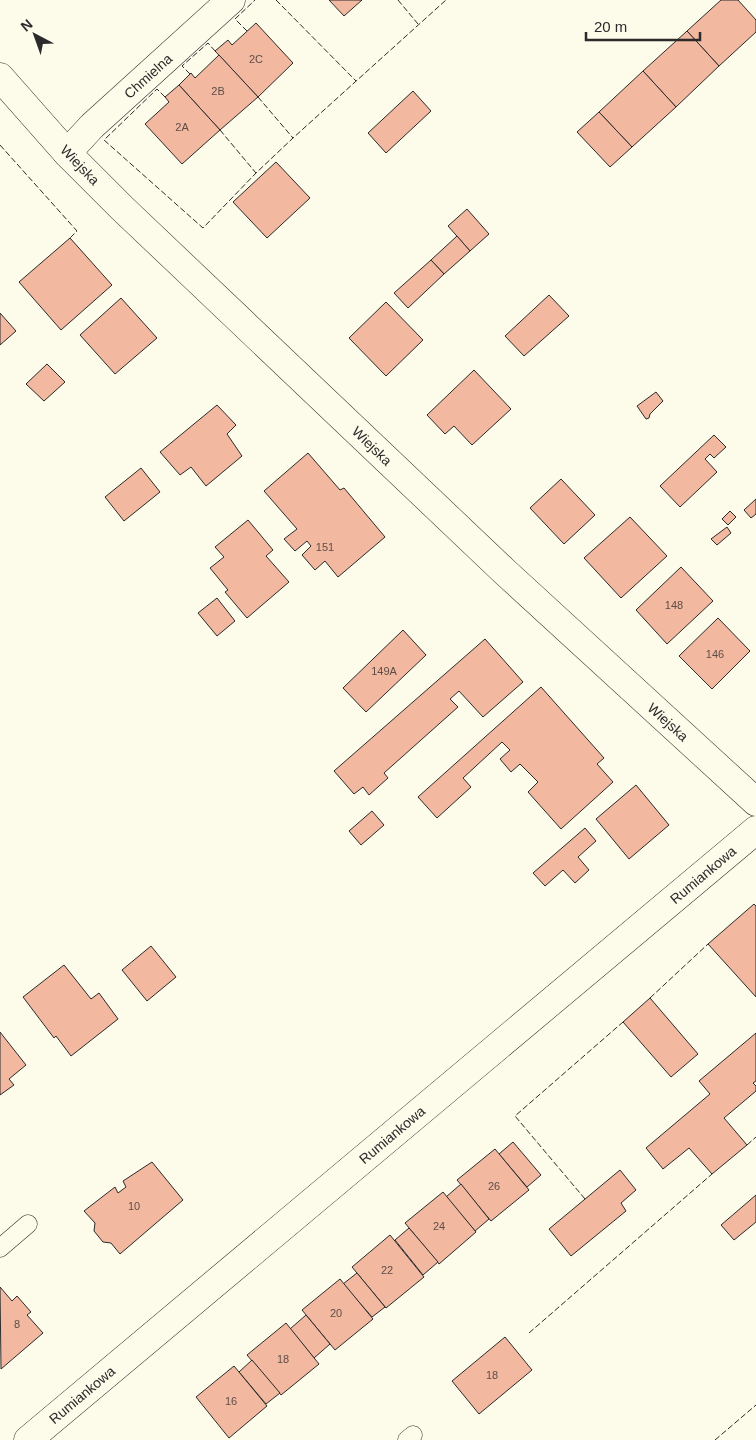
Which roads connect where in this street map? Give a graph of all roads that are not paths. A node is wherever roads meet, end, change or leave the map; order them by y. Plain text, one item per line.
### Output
1 (231, 0) edge
2 (0, 77) edge
3 (67, 154) junction
4 (756, 802) edge
5 (756, 830) edge
6 (28, 1224) dead end
7 (0, 1248) edge
8 (28, 1440) edge

1 - 3 street, Chmielna
2 - 3 street, Wiejska
3 - 4 street, Wiejska
5 - 8 street, Rumiankowa
6 - 7 lane

